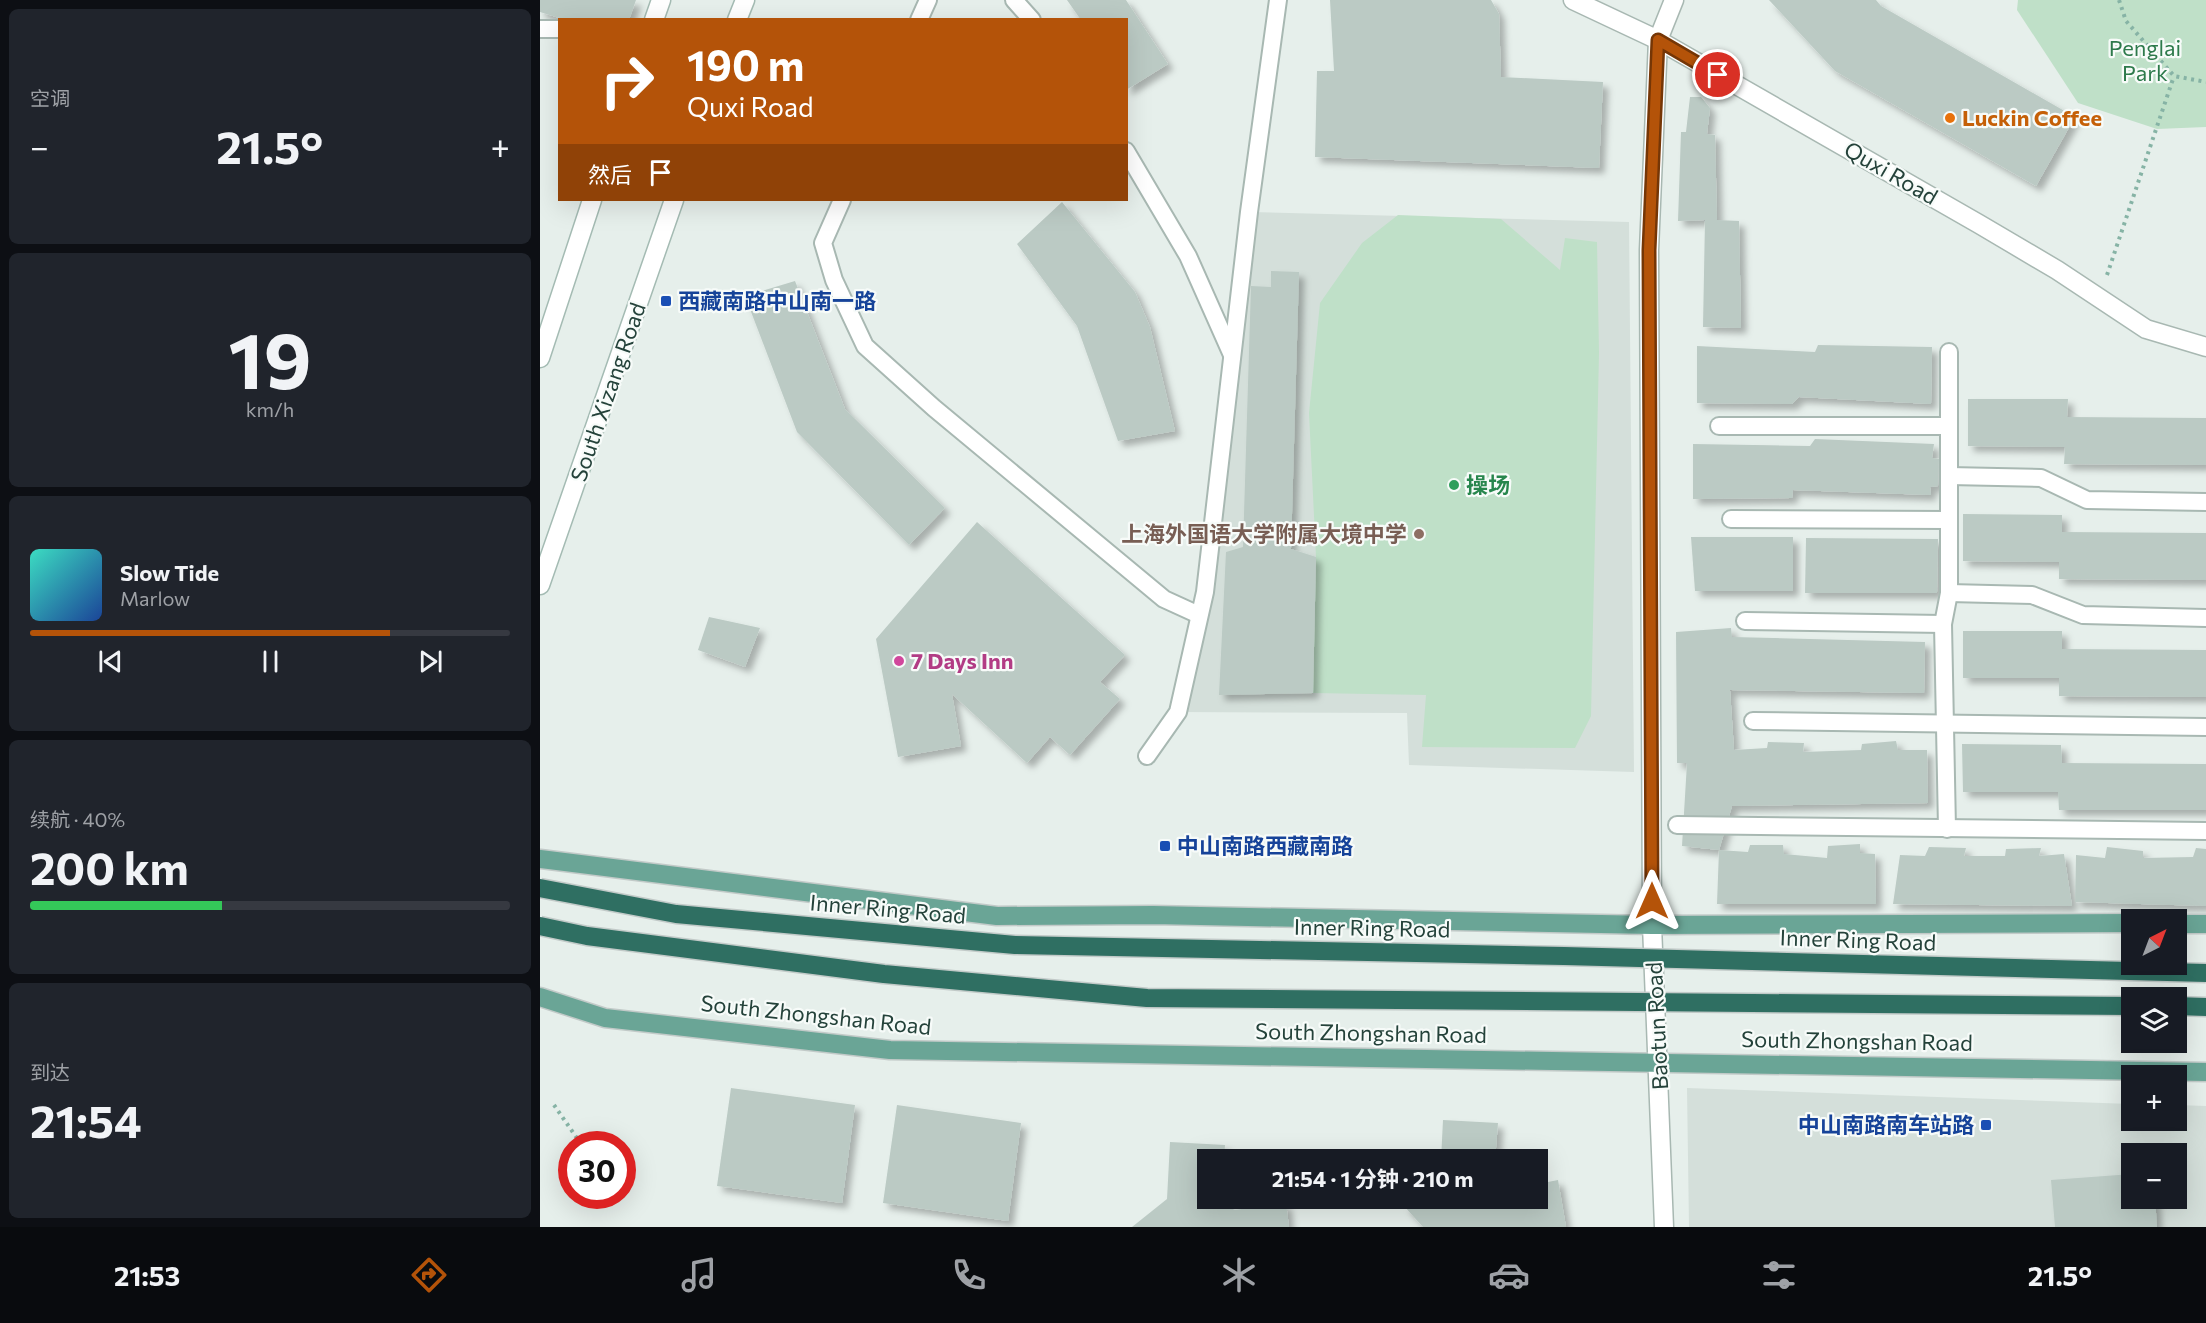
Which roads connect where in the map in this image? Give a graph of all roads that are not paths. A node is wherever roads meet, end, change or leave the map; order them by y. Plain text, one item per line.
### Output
1 (661, 0) edge
2 (745, 0) edge
3 (928, 0) edge
4 (1014, 0) edge
5 (1278, 0) edge
6 (1573, 0) edge
7 (1674, 0) edge
8 (655, 18) edge
9 (738, 18) edge
10 (920, 18) edge
11 (1030, 18) edge
12 (540, 29) edge
13 (558, 29) edge
14 (1658, 40) junction
15 (1128, 154) edge
16 (592, 201) edge
17 (674, 201) edge
18 (842, 201) edge
19 (2206, 347) edge
20 (1949, 352) dead end
21 (1232, 356) junction
22 (540, 358) edge
23 (1719, 426) dead end
24 (1949, 426) junction
25 (1949, 476) junction
26 (2206, 502) edge
27 (1731, 519) dead end
28 (1949, 520) junction
29 (540, 585) edge
30 (1949, 593) junction
31 (1199, 615) junction
32 (2206, 618) edge
33 (1745, 621) dead end
34 (1943, 624) junction
35 (1753, 721) dead end
36 (1946, 723) junction
37 (2206, 727) edge
38 (1147, 756) dead end
39 (1677, 825) dead end
40 (1947, 829) junction
41 (2206, 831) edge
42 (540, 859) edge
43 (540, 888) edge
44 (2121, 923) edge
45 (2187, 924) edge
46 (2206, 924) edge
47 (1652, 925) junction
48 (540, 926) edge
49 (2206, 973) edge
50 (540, 997) edge
51 (2121, 1006) edge
52 (2187, 1006) edge
53 (2206, 1007) edge
54 (1659, 1061) junction
55 (2206, 1072) edge
56 (1664, 1227) edge

1 - 8 street
2 - 9 street
3 - 10 lane
4 - 11 lane
5 - 21 lane
6 - 14 street, Quxi Road
7 - 14 street, Baotun Road
12 - 13 lane
14 - 19 street, Quxi Road
14 - 47 street, Baotun Road
15 - 21 lane
16 - 22 street
17 - 29 street, South Xizang Road
18 - 31 lane
20 - 24 lane
21 - 31 lane
23 - 24 lane
24 - 25 lane
25 - 26 lane
25 - 28 lane
27 - 28 lane
28 - 30 lane
30 - 32 lane
30 - 34 lane
31 - 38 lane
33 - 34 lane
34 - 36 lane
35 - 36 lane
36 - 37 lane
36 - 40 lane
39 - 40 lane
40 - 41 lane
42 - 47 main road
43 - 49 highway, Inner Ring Road, bridge
44 - 47 main road
45 - 46 main road
47 - 54 street, Baotun Road
48 - 51 highway, bridge
50 - 54 main road, South Zhongshan Road
52 - 53 highway
54 - 55 main road, South Zhongshan Road
54 - 56 street, Baotun Road

